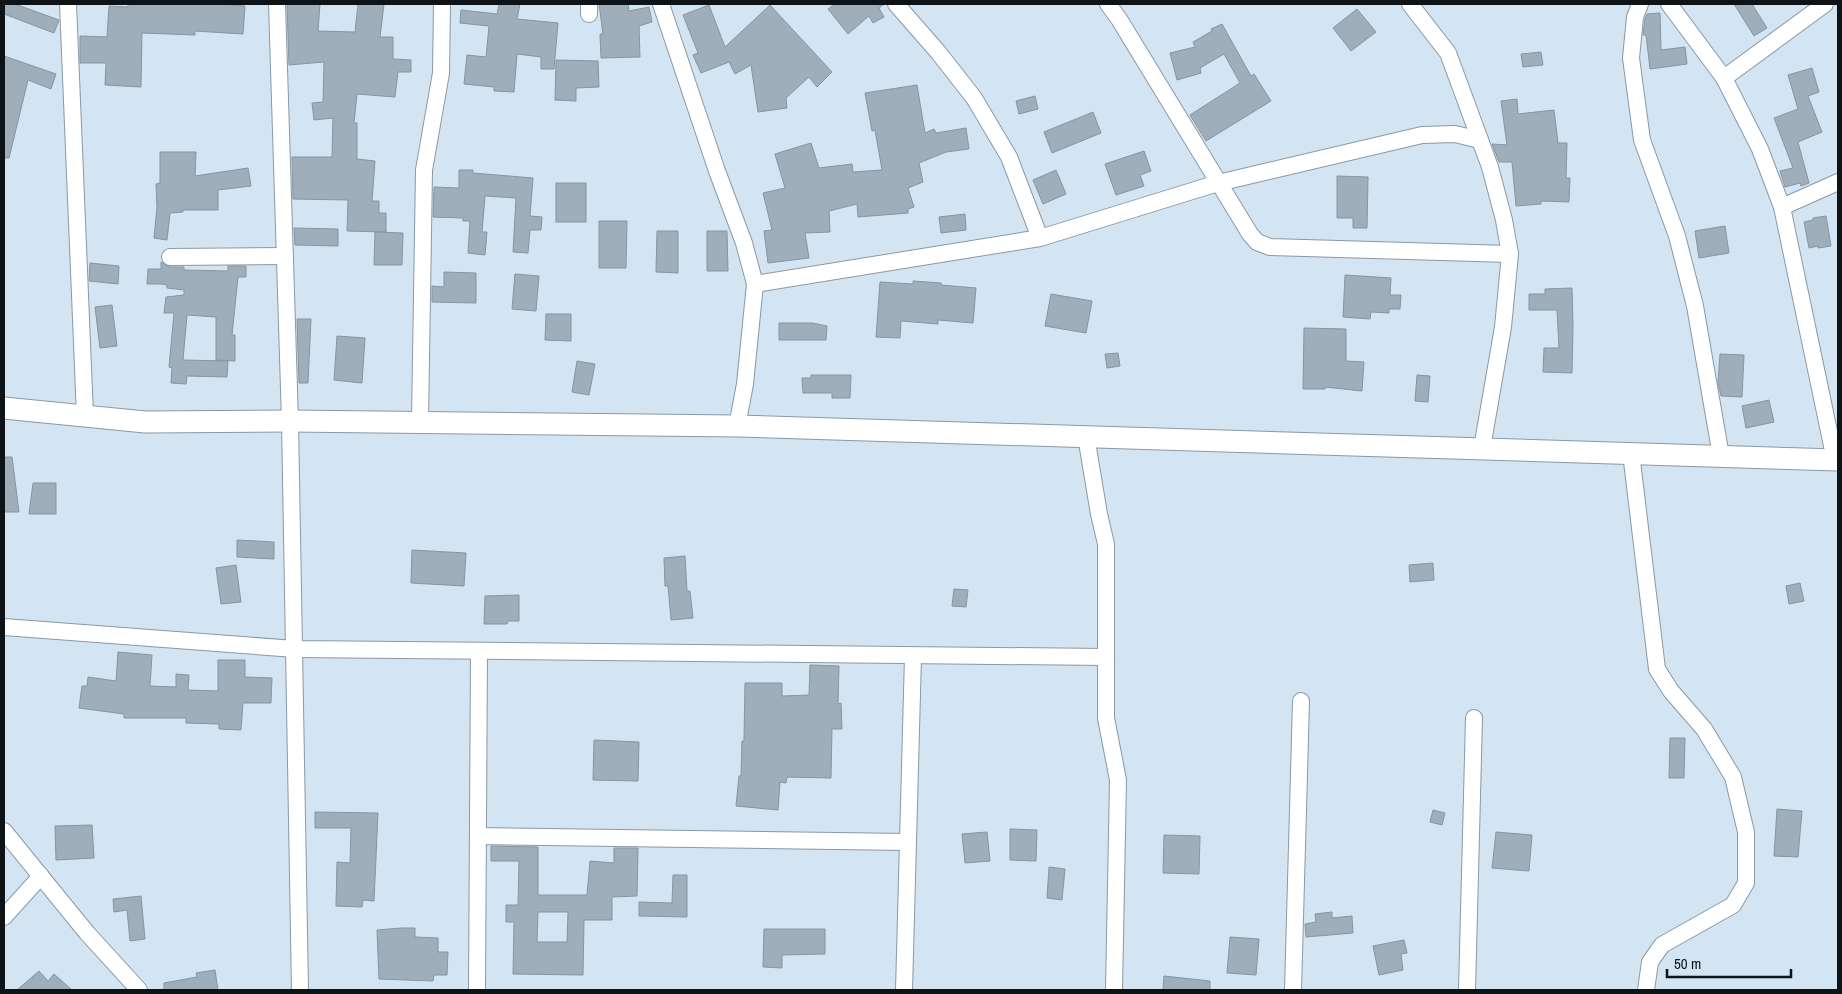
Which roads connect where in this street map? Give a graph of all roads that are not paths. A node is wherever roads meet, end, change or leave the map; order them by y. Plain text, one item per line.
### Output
1 (68, 4) edge
2 (277, 4) edge
3 (442, 4) edge
4 (661, 4) edge
5 (896, 4) edge
6 (1108, 4) edge
7 (1410, 4) edge
8 (1640, 4) edge
9 (1669, 4) edge
10 (1825, 4) edge
11 (1724, 78) junction
12 (1480, 140) junction
13 (1838, 182) edge
14 (1218, 183) junction
15 (1782, 207) junction
16 (1040, 238) junction
17 (1510, 254) junction
18 (285, 256) junction
19 (170, 257) dead end
20 (755, 284) junction
21 (4, 408) edge
22 (85, 416) junction
23 (290, 421) junction
24 (420, 421) junction
25 (737, 426) junction
26 (1086, 436) junction
27 (1482, 448) junction
28 (1632, 453) junction
29 (1721, 456) junction
30 (1837, 460) edge
31 (4, 627) edge
32 (295, 649) junction
33 (479, 651) junction
34 (913, 656) junction
35 (1106, 658) junction
36 (1301, 701) dead end
37 (1474, 718) dead end
38 (4, 831) edge
39 (478, 836) junction
40 (908, 842) junction
41 (41, 876) junction
42 (4, 917) edge
43 (139, 990) edge
44 (300, 990) edge
45 (478, 990) edge
46 (904, 990) edge
47 (1114, 990) edge
48 (1293, 990) edge
49 (1467, 990) edge
50 (1646, 990) edge

1 - 22 street
2 - 18 street
3 - 24 street
4 - 20 street
5 - 16 street
6 - 14 street
7 - 12 street
8 - 29 street
9 - 11 street
10 - 11 street
11 - 15 street
12 - 14 street
12 - 17 street
13 - 15 street
14 - 16 street
14 - 17 street
15 - 30 street
16 - 20 street
17 - 27 street
18 - 19 street
18 - 23 street
20 - 25 street
21 - 22 street
22 - 23 street
23 - 24 street
23 - 32 street
24 - 25 street
25 - 26 street
26 - 27 street
26 - 35 street
27 - 28 street
28 - 29 street
28 - 50 street
29 - 30 street
31 - 32 street
32 - 33 street
32 - 44 street
33 - 34 street
33 - 39 street
34 - 35 street
34 - 40 street
35 - 47 street
36 - 48 street
37 - 49 street
38 - 41 street
39 - 40 street
39 - 45 street
40 - 46 street
41 - 42 street
41 - 43 street

